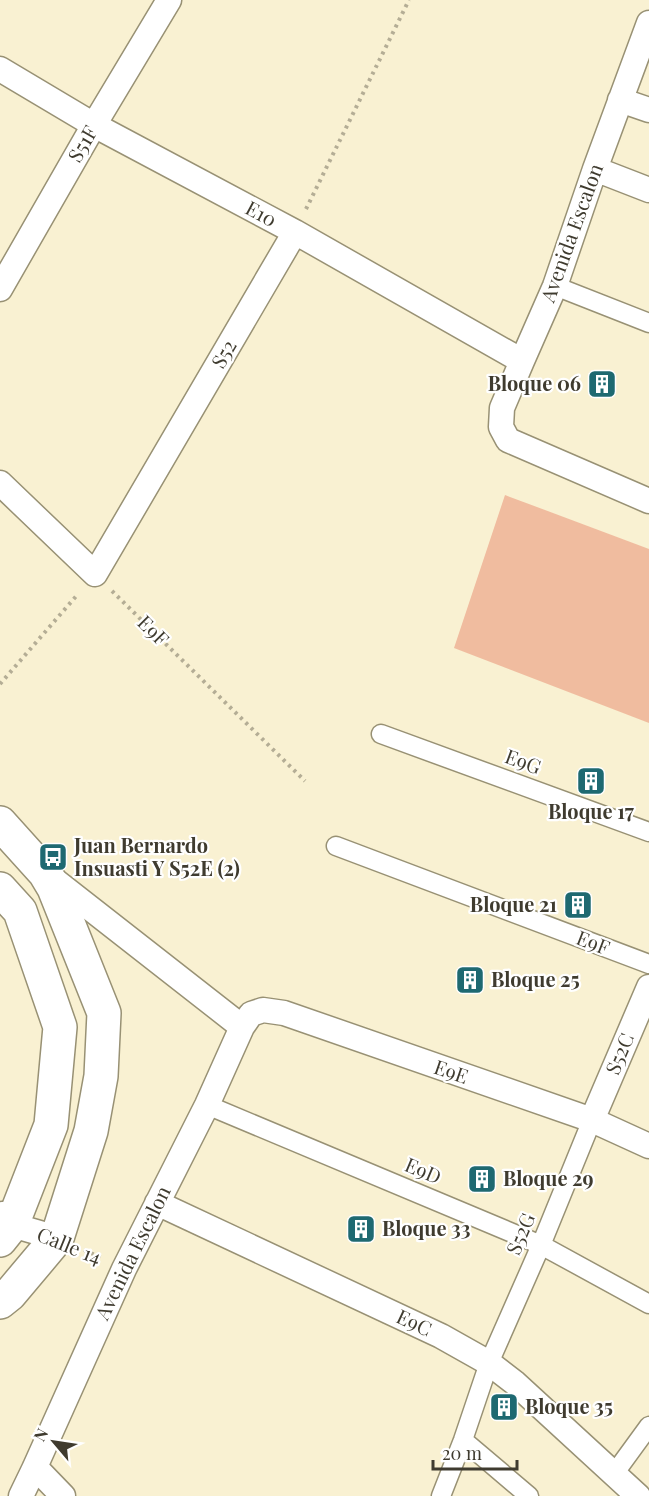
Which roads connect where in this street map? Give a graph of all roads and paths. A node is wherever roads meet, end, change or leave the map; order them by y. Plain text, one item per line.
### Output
1 (169, 0) edge
2 (409, 0) edge
3 (649, 23) edge
4 (0, 69) edge
5 (620, 100) junction
6 (649, 110) edge
7 (94, 124) junction
8 (595, 169) junction
9 (649, 190) edge
10 (295, 232) junction
11 (555, 286) junction
12 (0, 289) edge
13 (649, 323) edge
14 (522, 361) junction
15 (0, 483) edge
16 (649, 501) edge
17 (95, 574) junction
18 (0, 684) edge
19 (381, 734) dead end
20 (305, 781) dead end
21 (0, 823) edge
22 (649, 832) edge
23 (336, 846) dead end
24 (45, 873) junction
25 (0, 889) edge
26 (649, 964) edge
27 (649, 987) edge
28 (247, 1020) junction
29 (207, 1105) junction
30 (591, 1120) junction
31 (649, 1146) edge
32 (157, 1203) junction
33 (4, 1226) edge
34 (57, 1238) junction
35 (542, 1245) junction
36 (124, 1269) junction
37 (0, 1302) edge
38 (649, 1304) edge
39 (489, 1363) junction
40 (649, 1426) edge
41 (463, 1440) junction
42 (35, 1467) junction
43 (614, 1474) junction
44 (21, 1496) edge
45 (63, 1496) edge
46 (441, 1496) edge
47 (529, 1496) edge
48 (638, 1496) edge

1 - 7 street, S51F
2 - 10 path
3 - 5 street, Avenida Escalon
4 - 7 street, E10
5 - 6 street
5 - 8 street, Avenida Escalon
7 - 10 street, E10
7 - 12 street, S51F
8 - 9 street
8 - 11 street, Avenida Escalon
10 - 14 street, E10
10 - 17 street, S52
11 - 13 street
11 - 14 street, Avenida Escalon
14 - 16 street, Avenida Escalon
15 - 17 street
17 - 18 path
17 - 20 path, E9F
19 - 22 street, E9G
21 - 24 main road
23 - 26 street, E9F
24 - 28 street
24 - 34 main road
25 - 33 main road
27 - 30 street, S52C
28 - 29 street, Avenida Escalon
28 - 30 street, E9E
29 - 32 street, Avenida Escalon
29 - 35 street, E9D
30 - 31 street, E9E
30 - 35 street, S52G
32 - 36 street, Avenida Escalon
32 - 39 street, E9C
33 - 34 street, Calle 14
34 - 36 path, Calle 14
34 - 37 main road
35 - 38 street, E9D
35 - 39 street, S52G
36 - 42 street, Avenida Escalon
39 - 41 street
39 - 43 street, E9C
40 - 43 street
41 - 46 street
41 - 47 street
42 - 44 street, Avenida Escalon
42 - 45 street
43 - 48 street, E9C

